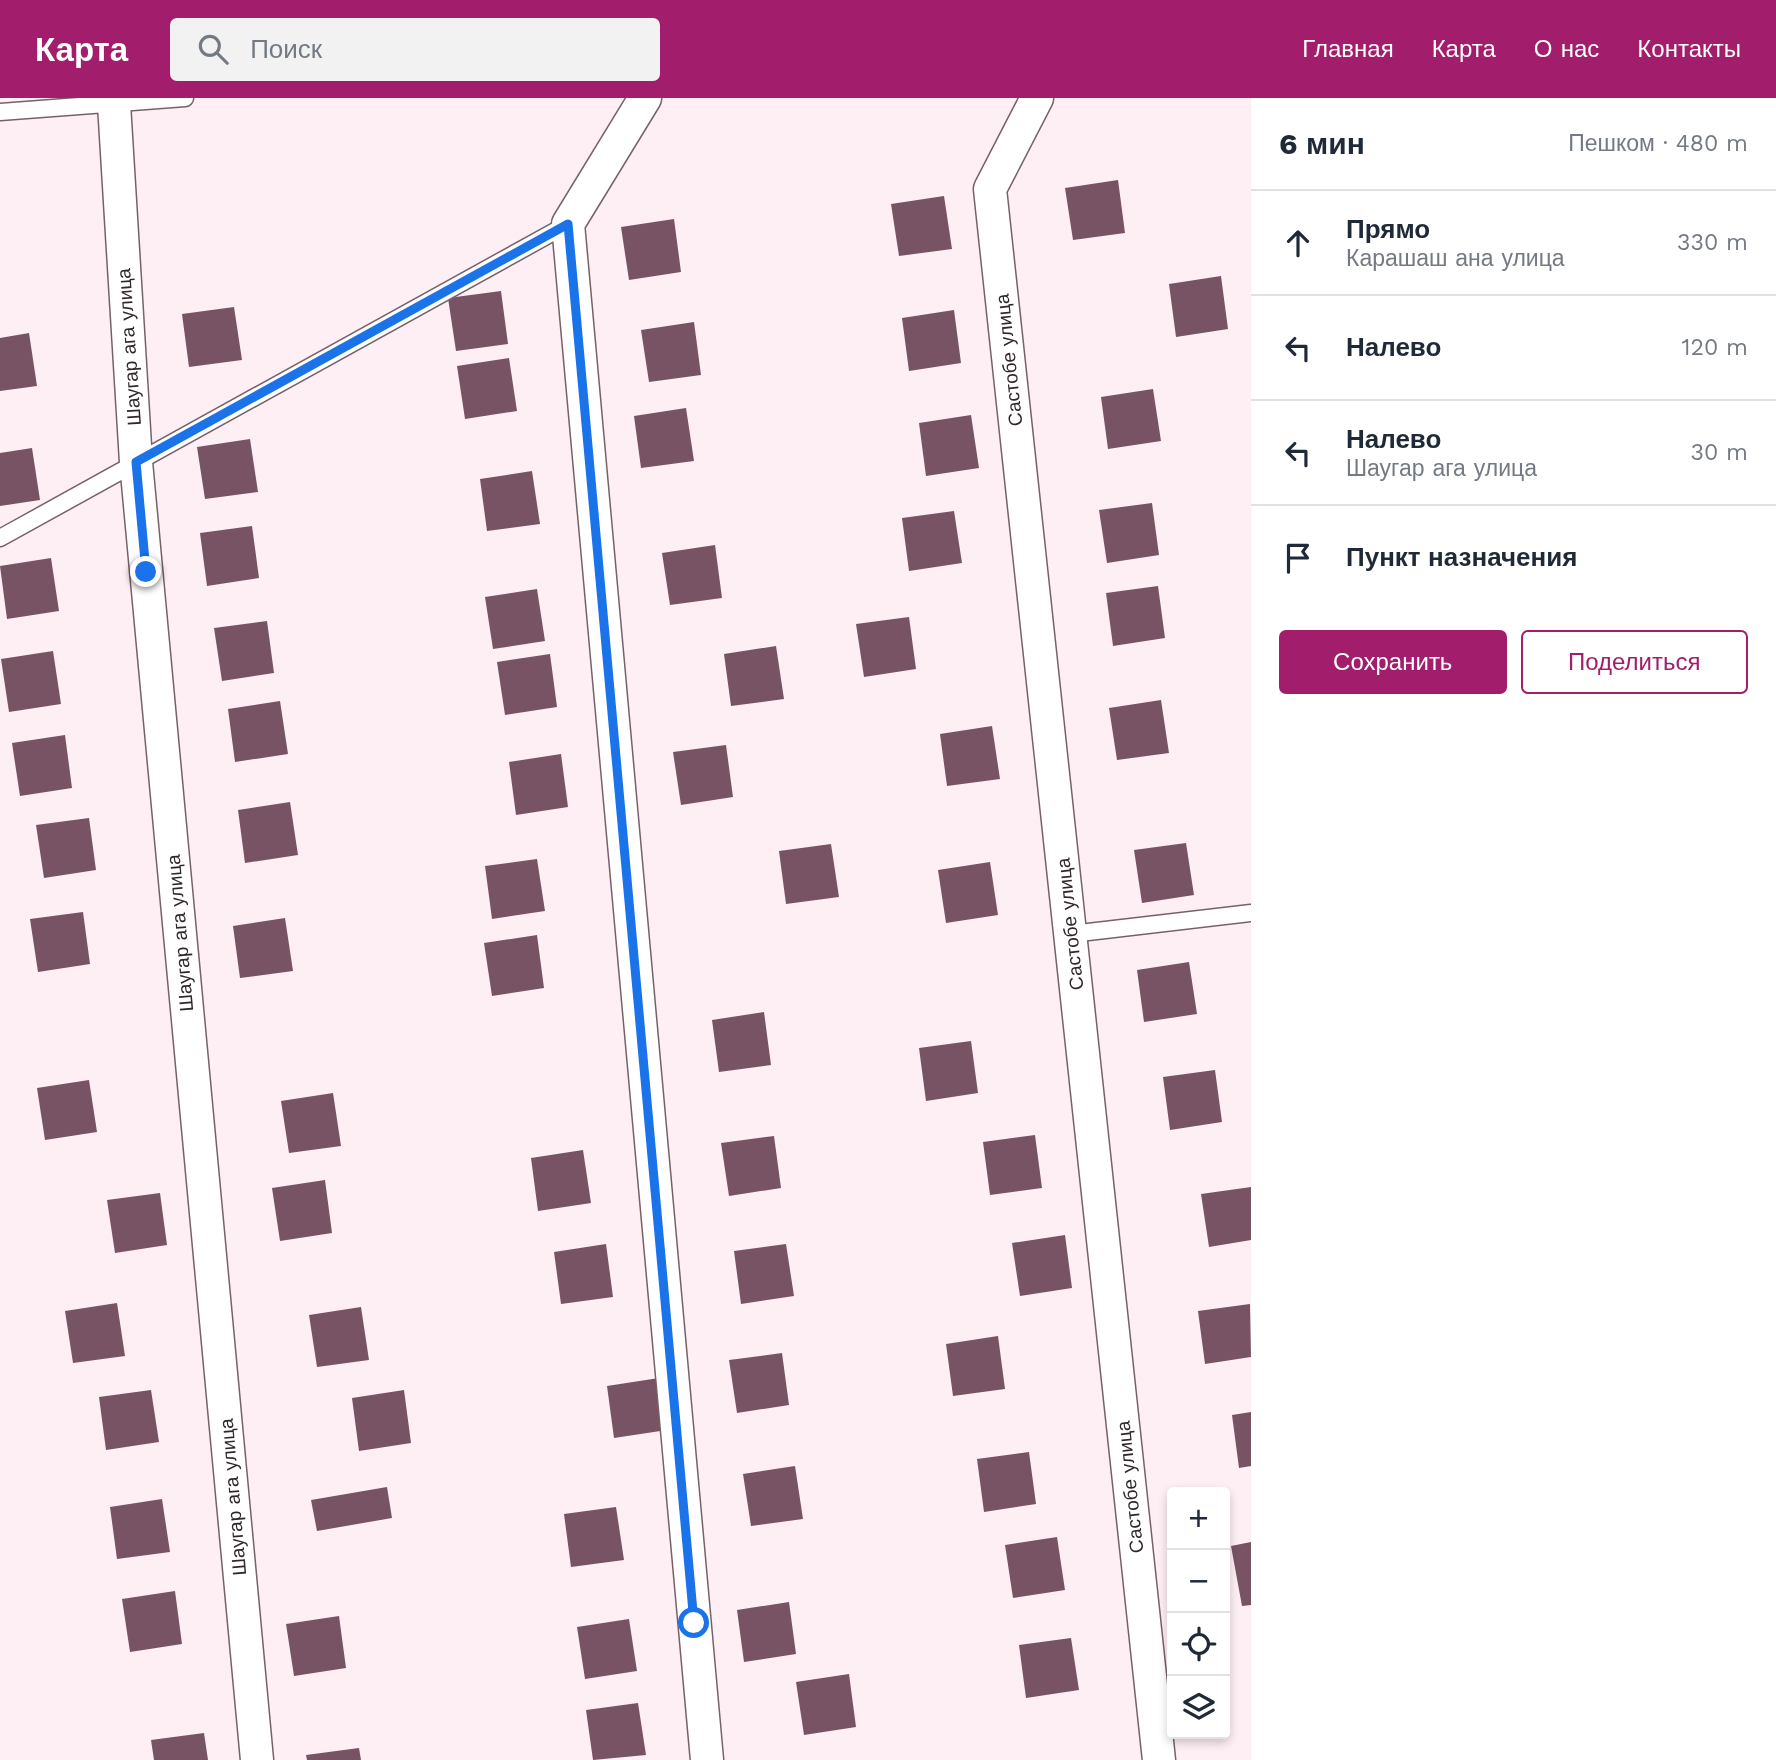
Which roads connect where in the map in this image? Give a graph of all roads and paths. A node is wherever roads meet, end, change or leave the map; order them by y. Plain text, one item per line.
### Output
1 (185, 98) edge
2 (645, 98) edge
3 (1037, 98) edge
4 (114, 104) junction
5 (0, 112) edge
6 (568, 224) junction
7 (136, 462) junction
8 (0, 538) edge
9 (1251, 913) edge
10 (1071, 934) junction
11 (257, 1760) edge
12 (707, 1760) edge
13 (1159, 1760) edge

1 - 4 lane
2 - 6 street
3 - 10 street, Састобе улица
4 - 5 lane
4 - 7 street, Шаугар ага улица
6 - 7 lane
6 - 12 street
7 - 8 lane
7 - 11 street, Шаугар ага улица
9 - 10 lane
10 - 13 street, Састобе улица

